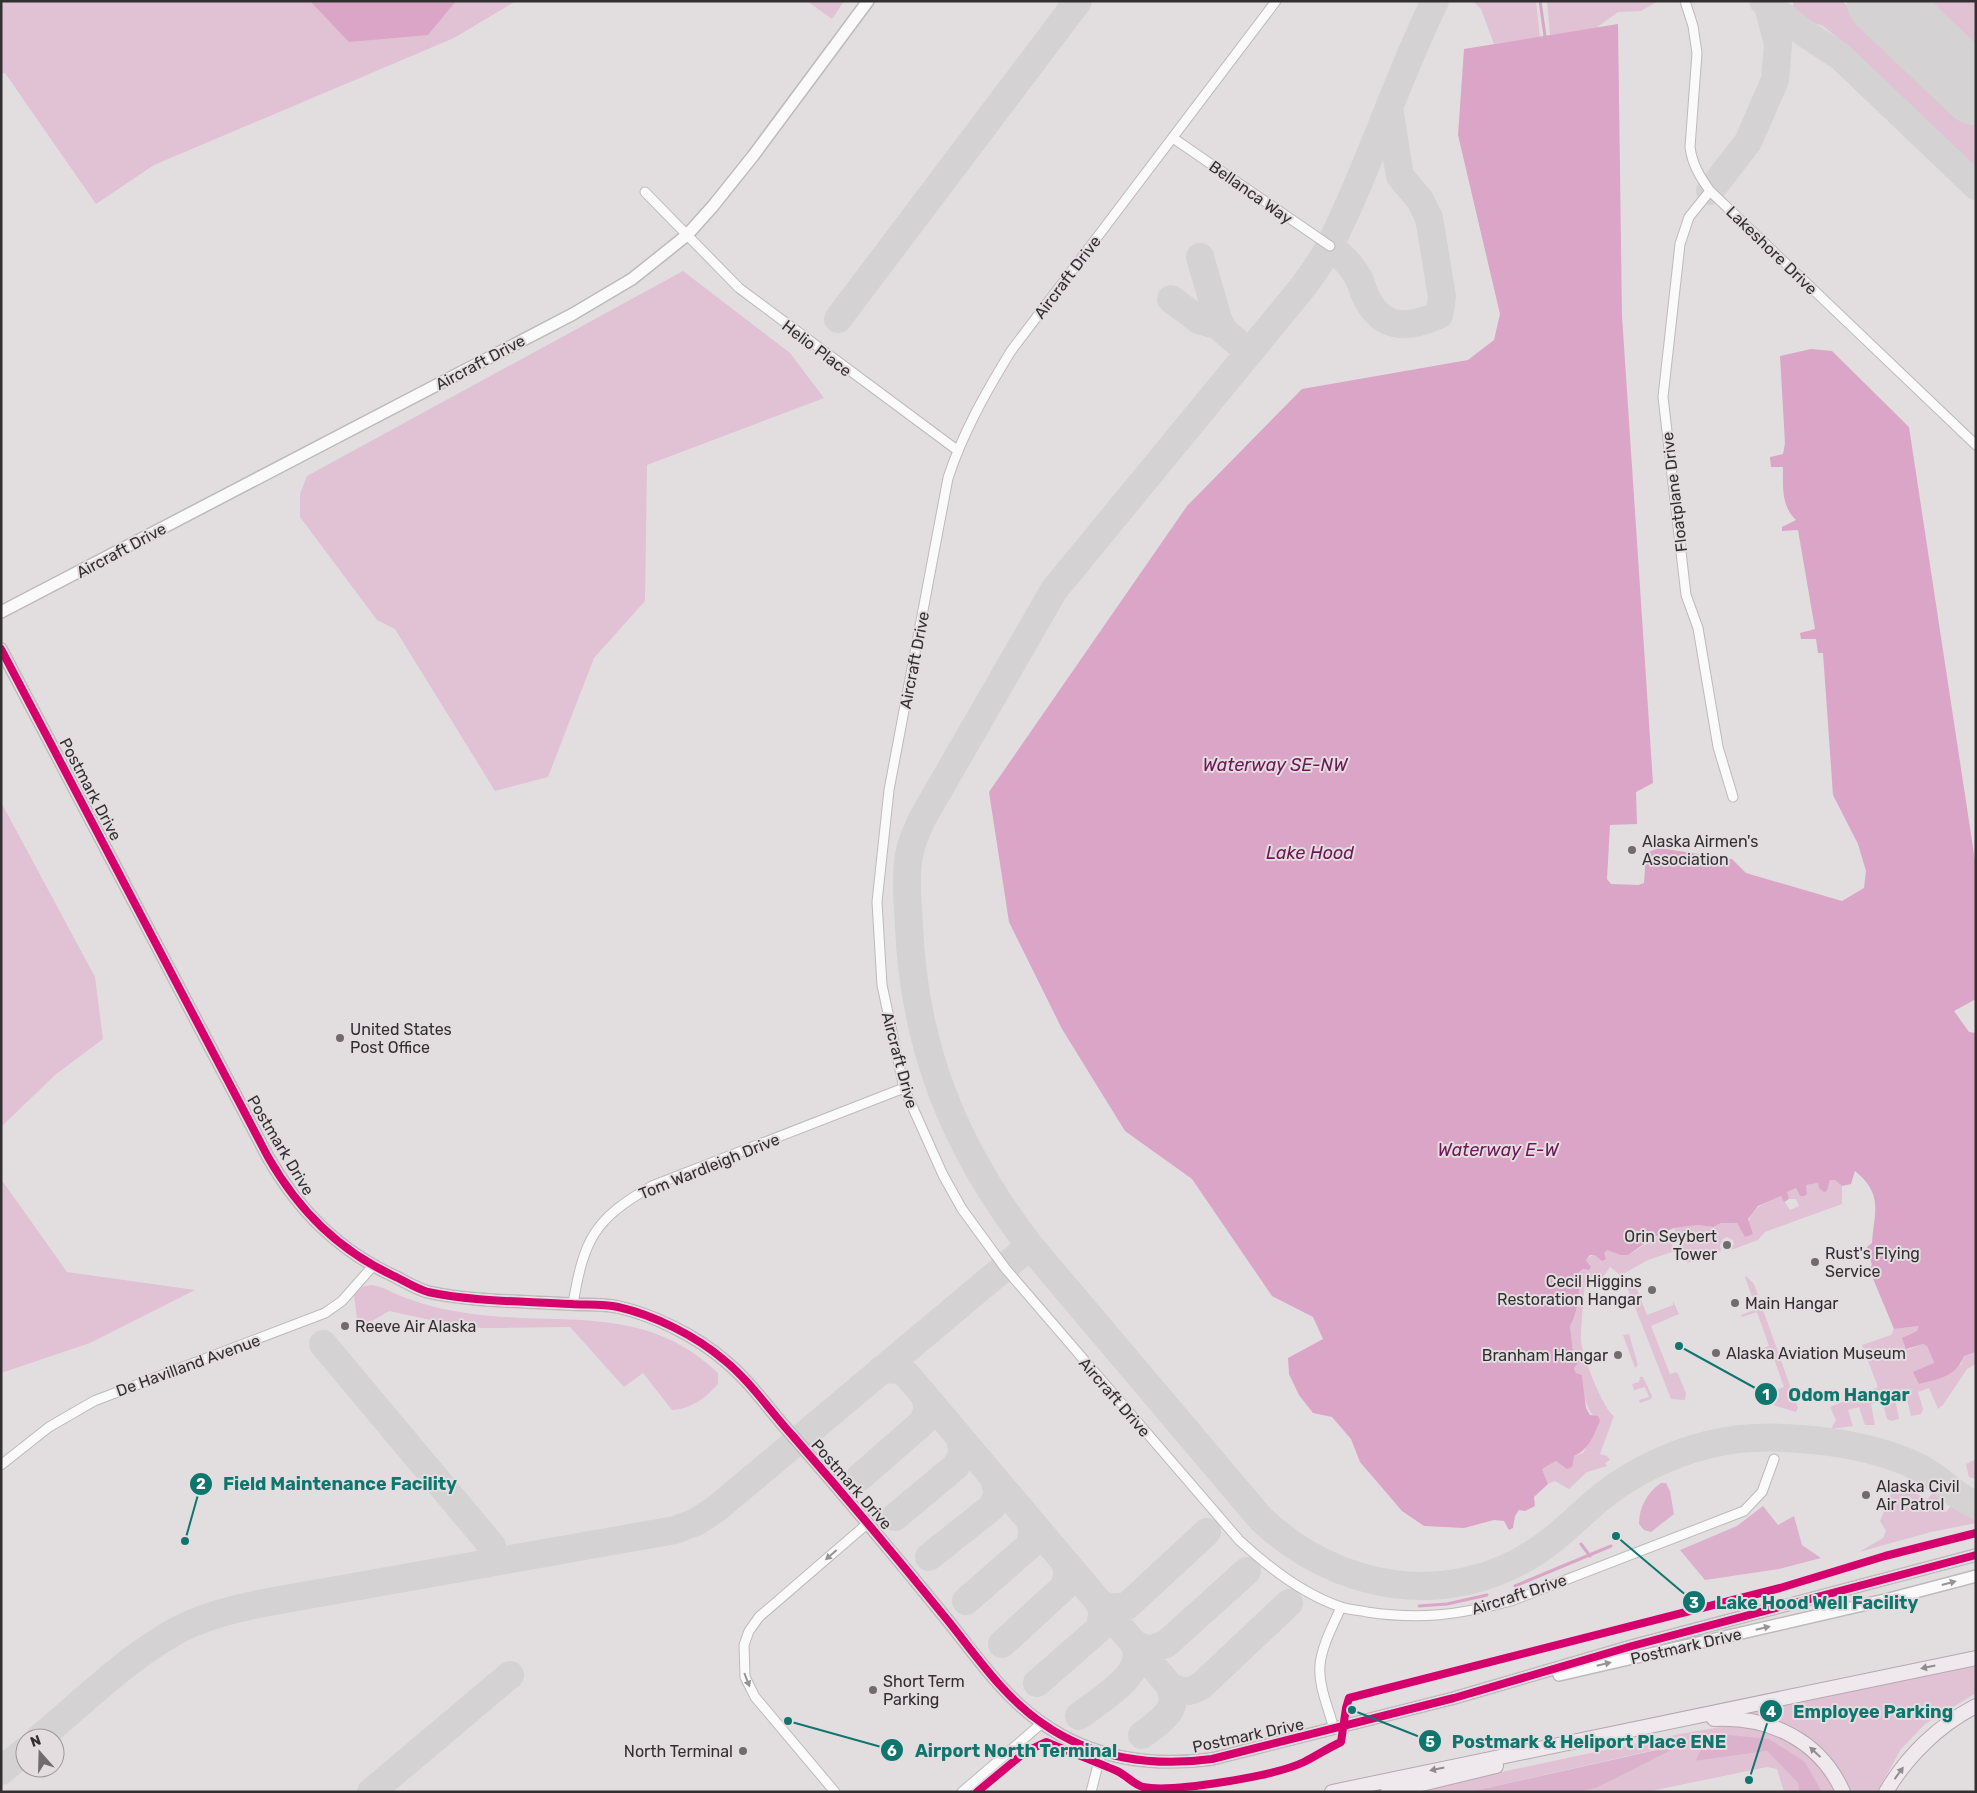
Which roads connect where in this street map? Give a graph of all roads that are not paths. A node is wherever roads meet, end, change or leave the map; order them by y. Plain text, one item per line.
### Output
1 (868, 1) edge
2 (1276, 1) edge
3 (1686, 1) edge
4 (1173, 138) junction
5 (1710, 191) junction
6 (645, 192) dead end
7 (687, 235) junction
8 (1330, 246) dead end
9 (1976, 445) edge
10 (957, 450) junction
11 (1, 612) edge
12 (1, 649) edge
13 (1733, 797) dead end
14 (904, 1088) junction
15 (372, 1267) junction
16 (573, 1304) junction
17 (1774, 1459) dead end
18 (1, 1465) edge
19 (868, 1524) junction
20 (1976, 1555) edge
21 (1976, 1576) edge
22 (1341, 1608) junction
23 (1976, 1658) edge
24 (1454, 1698) junction
25 (1976, 1706) edge
26 (1042, 1723) junction
27 (1662, 1723) junction
28 (1334, 1729) junction
29 (1571, 1741) junction
30 (1101, 1753) junction
31 (834, 1792) edge
32 (962, 1792) edge
33 (1091, 1792) edge
34 (1332, 1792) edge
35 (1388, 1792) edge
36 (1843, 1792) edge
37 (1886, 1792) edge

1 - 7 street, Aircraft Drive
2 - 4 street, Aircraft Drive
3 - 5 street, Lakeshore Drive
4 - 8 street, Bellanca Way
4 - 10 street, Aircraft Drive
5 - 9 street, Lakeshore Drive
5 - 13 street, Floatplane Drive
6 - 7 street, Helio Place
7 - 10 street, Helio Place
7 - 11 street, Aircraft Drive
10 - 14 street, Aircraft Drive
12 - 15 street, Postmark Drive
14 - 16 street, Tom Wardleigh Drive
14 - 22 street, Aircraft Drive
15 - 16 street, Postmark Drive
15 - 18 street, De Havilland Avenue
16 - 19 street, Postmark Drive
17 - 22 street, Aircraft Drive
19 - 26 street, Postmark Drive
19 -> 31 street
20 - 24 street, Postmark Drive
24 -> 21 street, Postmark Drive
22 - 28 street
23 -> 27 main road
24 - 28 street, Postmark Drive
37 -> 25 main road
26 - 30 street, Postmark Drive
26 - 32 street
27 - 29 main road
36 -> 27 main road
28 - 30 street, Postmark Drive
29 -> 34 main road
29 - 35 main road
30 - 33 street

